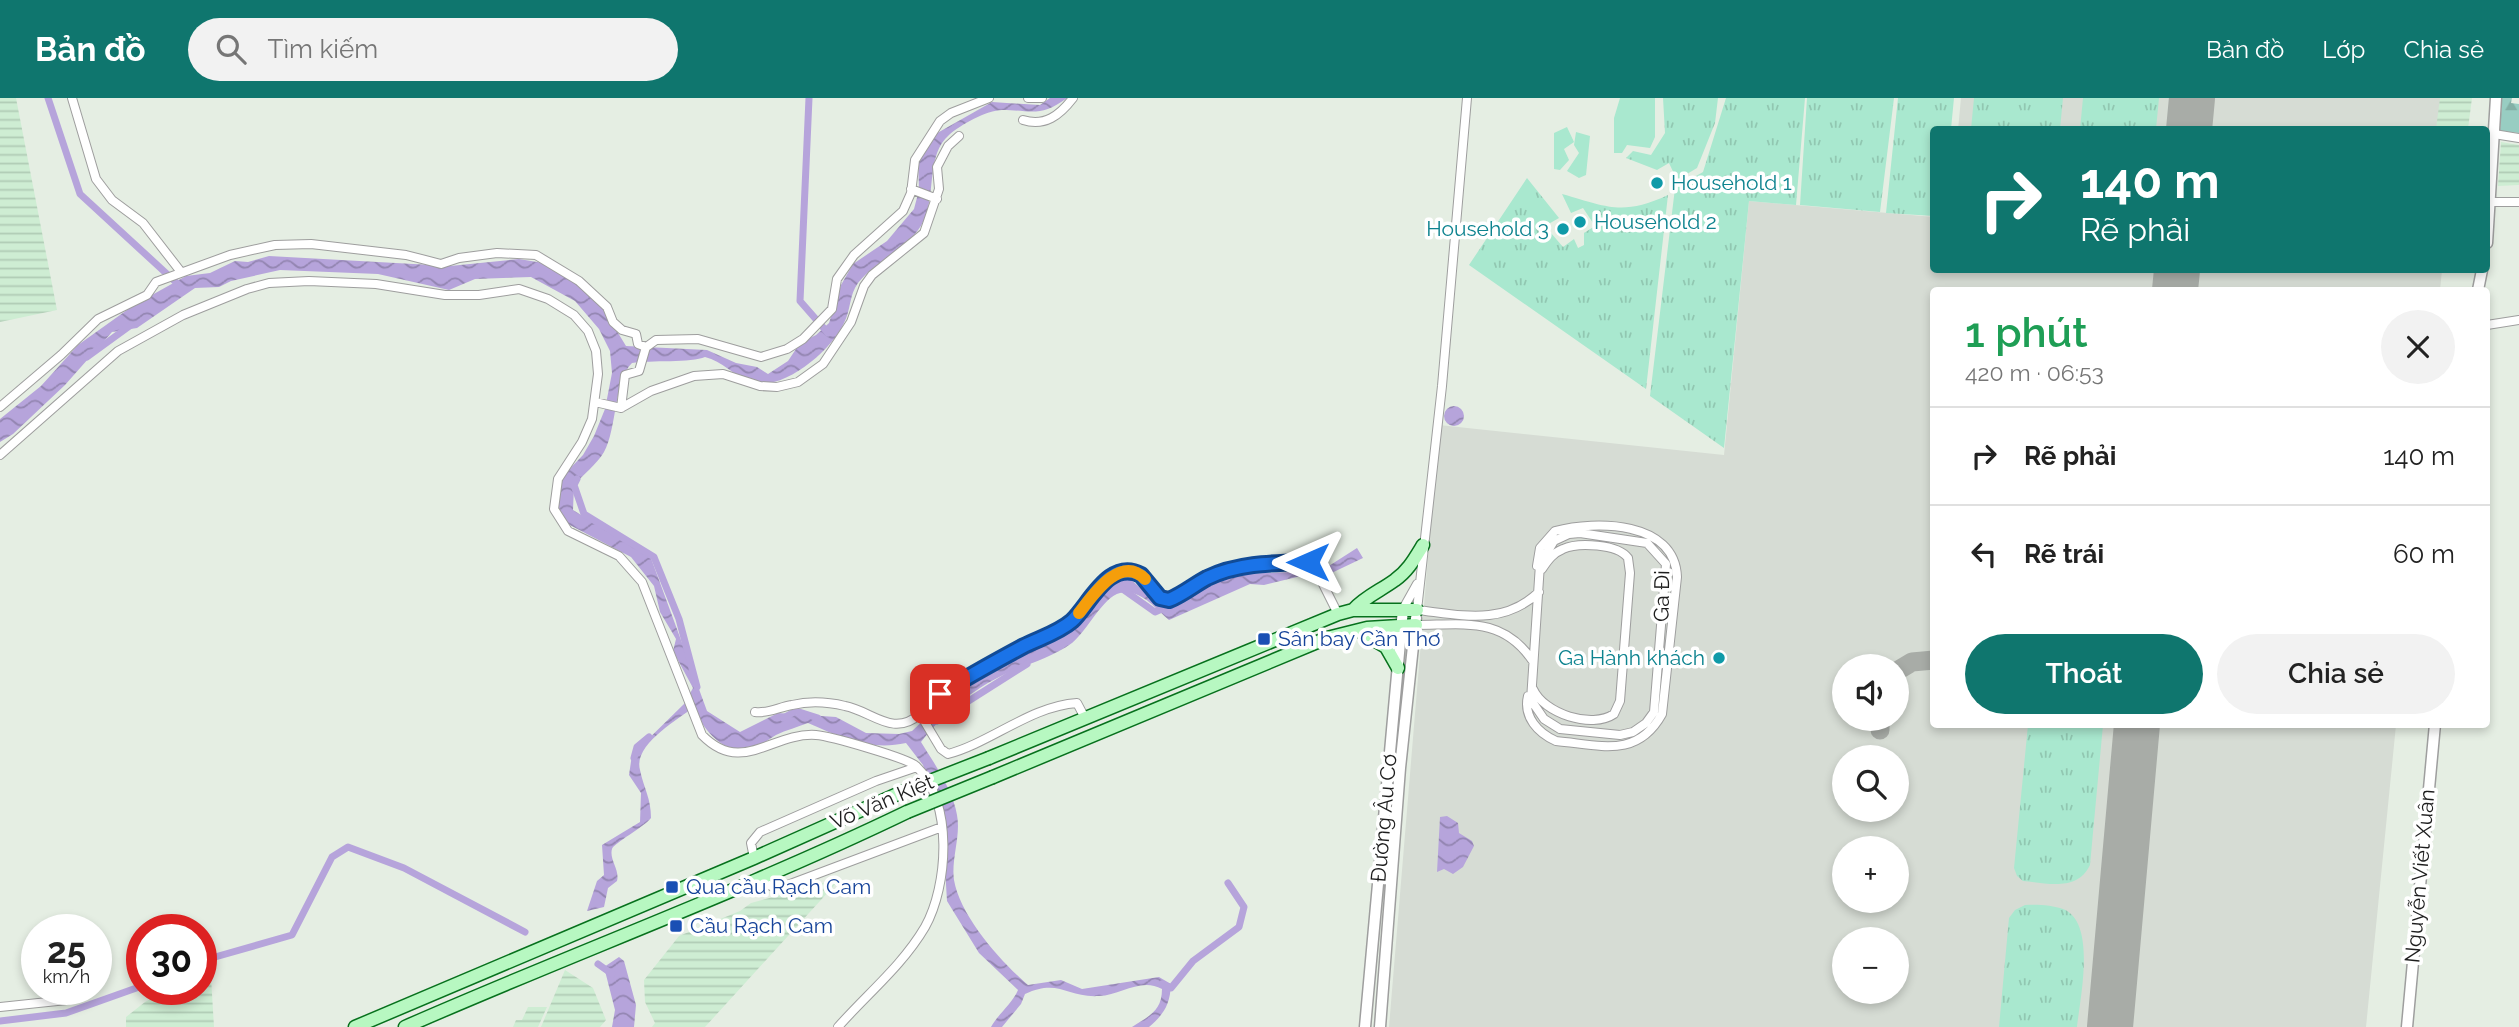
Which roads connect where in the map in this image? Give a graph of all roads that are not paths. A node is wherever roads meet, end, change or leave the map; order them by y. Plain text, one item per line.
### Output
1 (72, 98) edge
2 (989, 98) edge
3 (1028, 98) edge
4 (1042, 98) edge
5 (1073, 98) edge
6 (1467, 98) edge
7 (2496, 98) edge
8 (1023, 120) dead end
9 (2494, 134) junction
10 (959, 136) dead end
11 (2519, 138) edge
12 (914, 190) junction
13 (934, 198) junction
14 (2490, 202) joint
15 (2519, 202) edge
16 (179, 273) junction
17 (2519, 320) edge
18 (2490, 325) edge
19 (646, 348) junction
20 (595, 402) junction
21 (0, 407) edge
22 (620, 408) junction
23 (0, 455) edge
24 (1423, 545) junction
25 (1539, 573) junction
26 (1419, 582) junction
27 (1539, 592) junction
28 (1403, 609) junction
29 (1353, 610) junction
30 (1417, 610) junction
31 (1338, 614) junction
32 (1416, 625) junction
33 (1402, 626) junction
34 (1352, 630) junction
35 (1533, 661) junction
36 (1398, 668) junction
37 (1532, 686) junction
38 (1138, 695) junction
39 (755, 712) dead end
40 (1146, 714) junction
41 (922, 716) junction
42 (1084, 718) junction
43 (2435, 728) edge
44 (917, 767) junction
45 (1394, 767) junction
46 (942, 827) junction
47 (754, 859) junction
48 (757, 879) junction
49 (450, 987) junction
50 (21, 1005) edge
51 (455, 1005) junction
52 (0, 1007) edge
53 (355, 1027) edge
54 (405, 1027) edge
55 (838, 1027) edge
56 (1365, 1027) edge
57 (1380, 1027) edge
58 (2407, 1027) edge

1 - 16 street
2 - 12 street
3 - 4 street
5 - 8 street
6 - 24 street
7 - 9 street
9 - 11 street
9 - 14 street
10 - 13 street
12 - 13 street
12 - 19 street
13 - 22 street
14 - 15 street
16 - 19 street
16 - 21 street
17 - 18 street
19 - 22 street
20 - 22 street
20 - 23 street
20 - 44 street
24 - 26 street
24 - 29 main road
25 - 27 street
25 - 37 street
25 - 37 street, Ga Đi
26 - 28 street
26 - 30 street
27 - 30 street
27 - 35 street
28 - 29 main road, Võ Văn Kiệt
28 - 30 main road, Võ Văn Kiệt
28 - 33 street, Đường Âu Cơ
29 - 31 main road, Võ Văn Kiệt
30 - 32 street, Đường Âu Cơ
31 - 38 main road, Võ Văn Kiệt
31 - 41 street
32 - 33 main road, Võ Văn Kiệt
32 - 35 street
32 - 45 street, Đường Âu Cơ
33 - 34 main road, Võ Văn Kiệt
33 - 36 street, Đường Âu Cơ
34 - 36 main road
34 - 40 main road, Võ Văn Kiệt
35 - 37 street
36 - 45 street, Đường Âu Cơ
38 - 40 street
38 - 42 main road, Võ Văn Kiệt
39 - 41 street
40 - 48 main road, Võ Văn Kiệt, bridge
41 - 42 street
42 - 47 main road, Võ Văn Kiệt, bridge
43 - 58 street, Nguyễn Viết Xuân
44 - 46 street
44 - 47 street
45 - 56 street, Đường Âu Cơ
45 - 57 street, Đường Âu Cơ
46 - 48 street
46 - 55 street
47 - 49 main road, Võ Văn Kiệt
48 - 51 main road, Võ Văn Kiệt
49 - 51 main road
49 - 53 main road, Võ Văn Kiệt
50 - 52 street
51 - 54 main road, Võ Văn Kiệt

